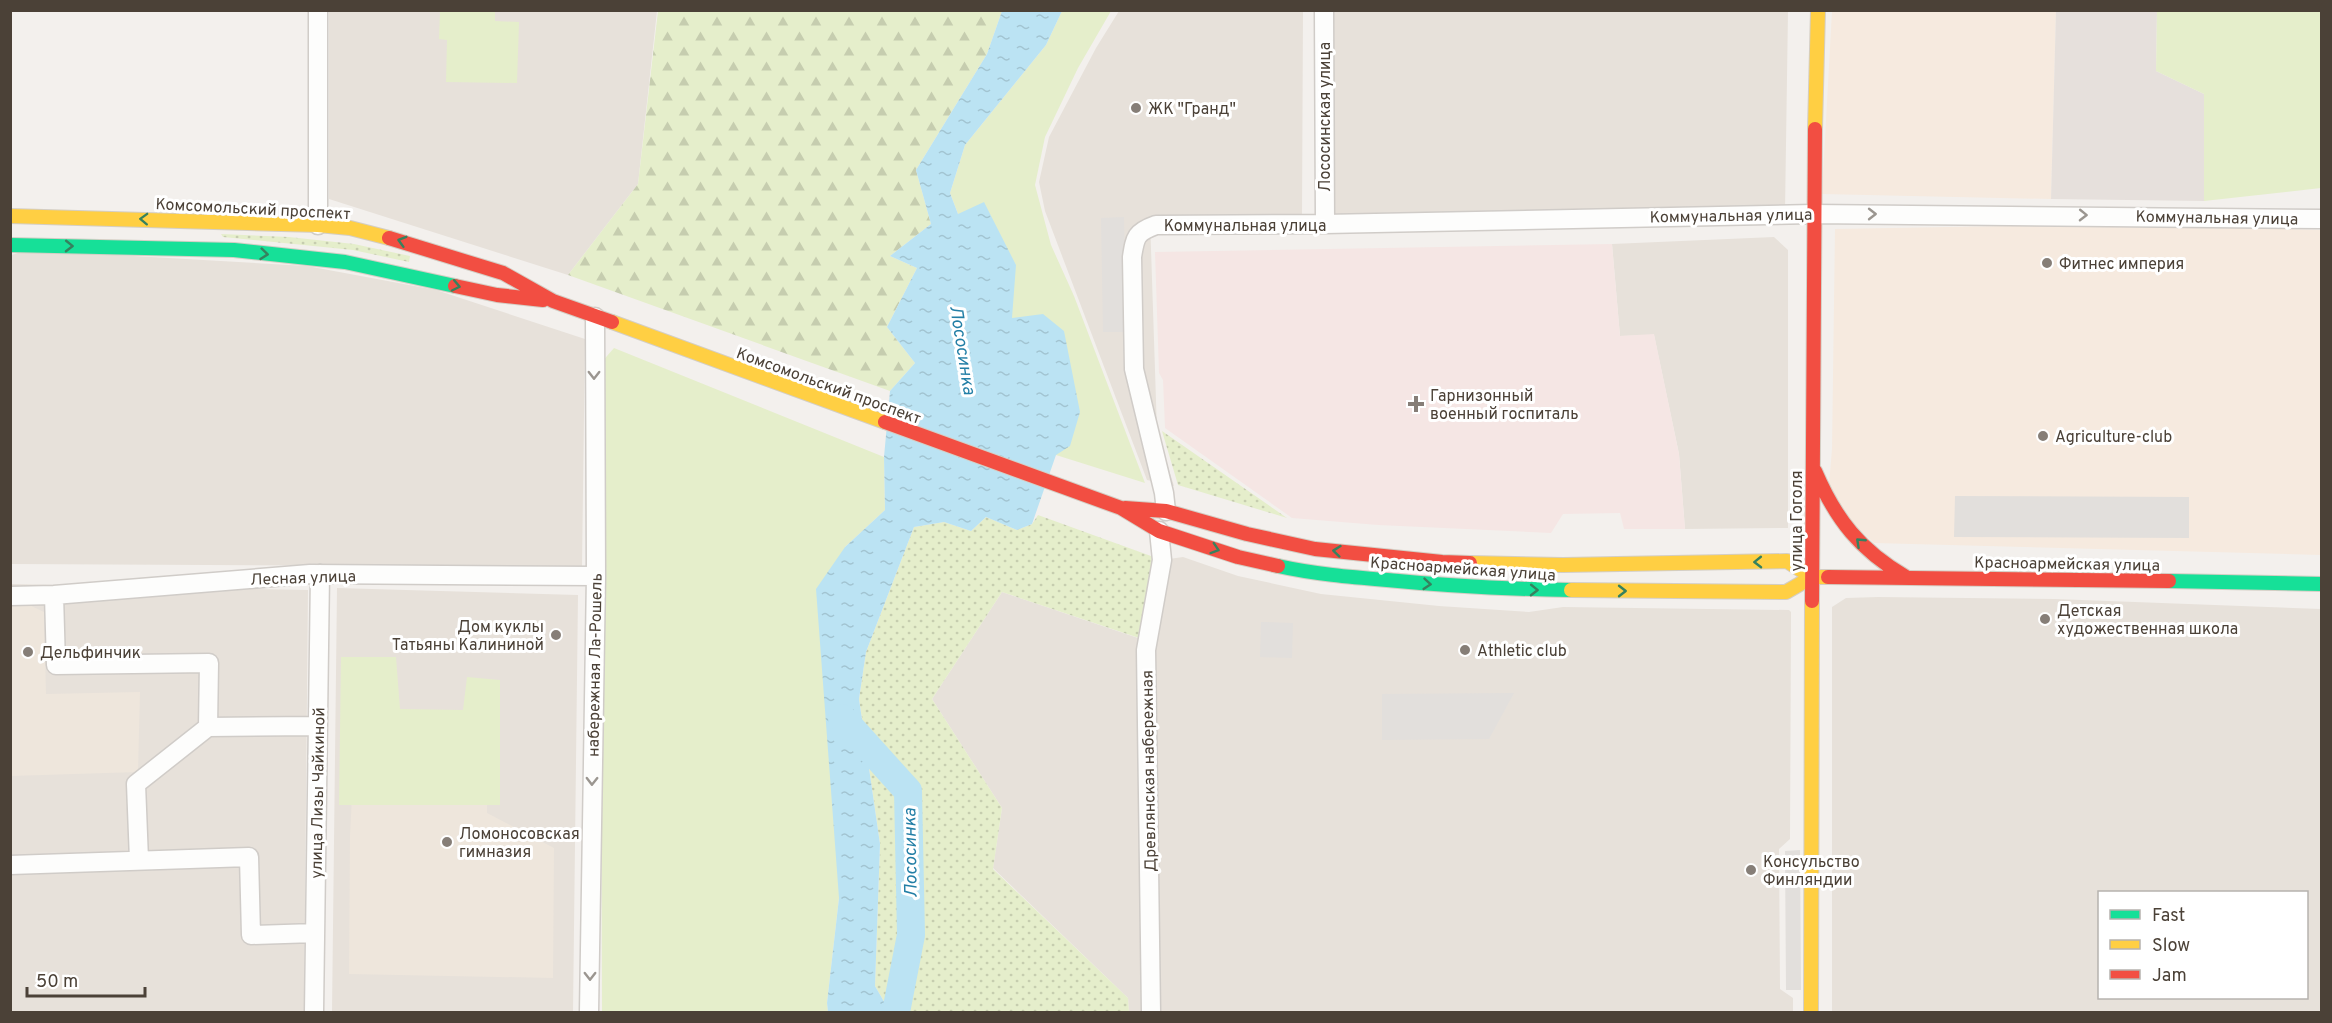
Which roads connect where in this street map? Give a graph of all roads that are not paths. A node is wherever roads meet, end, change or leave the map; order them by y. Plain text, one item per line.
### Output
1 (318, 10) edge
2 (1324, 10) edge
3 (1818, 10) edge
4 (1813, 213) junction
5 (10, 216) edge
6 (2322, 219) edge
7 (318, 225) junction
8 (1325, 225) junction
9 (10, 245) edge
10 (424, 248) junction
11 (419, 278) junction
12 (553, 301) junction
13 (595, 317) junction
14 (1812, 466) junction
15 (1094, 499) joint
16 (1120, 508) junction
17 (1166, 511) junction
18 (1159, 531) junction
19 (320, 574) junction
20 (596, 576) junction
21 (1812, 577) junction
22 (1906, 577) junction
23 (2322, 585) edge
24 (54, 595) junction
25 (10, 596) edge
26 (318, 726) junction
27 (208, 727) junction
28 (139, 860) junction
29 (10, 865) edge
30 (315, 933) junction
31 (314, 1012) edge
32 (589, 1012) edge
33 (1151, 1012) edge
34 (1811, 1012) edge

1 - 7 street
2 - 8 street, Лососинская улица
3 - 4 main road, улица Гоголя
4 -> 6 street, Коммунальная улица
4 - 8 street, Коммунальная улица
4 - 14 main road, улица Гоголя
7 -> 5 main road, Комсомольский проспект
10 -> 7 main road, Комсомольский проспект
8 - 17 street, Коммунальная улица
9 -> 11 main road, Комсомольский проспект
10 - 11 street
10 - 12 main road, Комсомольский проспект
11 -> 12 main road, Комсомольский проспект
12 - 13 main road, Комсомольский проспект
13 - 15 main road, Комсомольский проспект
13 -> 20 street, набережная Ла-Рошель
14 - 21 main road, улица Гоголя
22 -> 14 main road
15 - 16 main road, Красноармейская улица
16 - 17 main road, Красноармейская улица
16 - 18 main road, Красноармейская улица
21 -> 17 main road, Красноармейская улица
18 -> 21 main road, Красноармейская улица
18 - 33 street, Древлянская набережная
19 - 20 street, Лесная улица
19 - 24 street, Лесная улица
19 - 26 street, улица Лизы Чайкиной
20 -> 32 street, набережная Ла-Рошель
21 - 22 main road, Красноармейская улица
21 - 34 main road, улица Гоголя
22 - 23 main road, Красноармейская улица
24 - 25 street, Лесная улица
24 - 27 street
26 - 27 street
26 - 30 street, улица Лизы Чайкиной
27 - 28 street
28 - 29 street
28 - 30 street
30 - 31 street, улица Лизы Чайкиной

